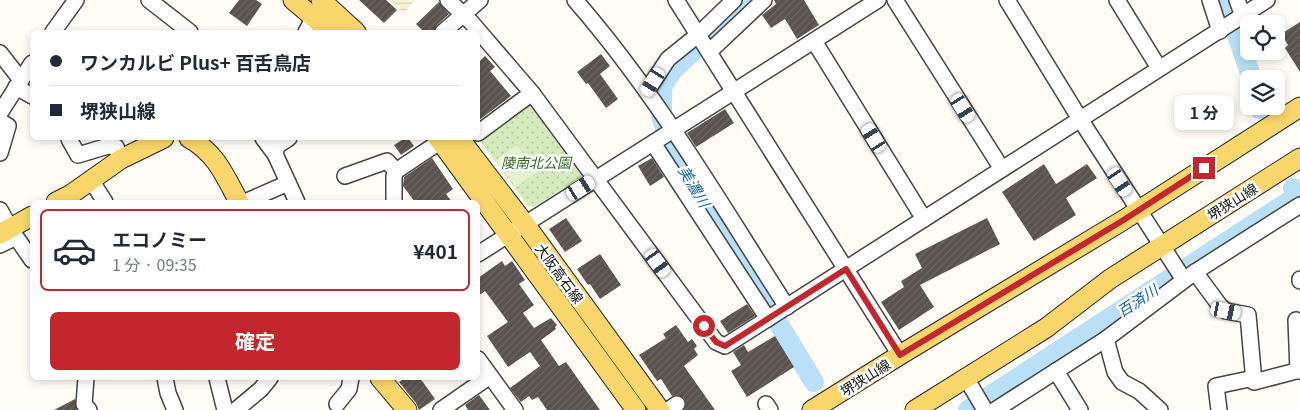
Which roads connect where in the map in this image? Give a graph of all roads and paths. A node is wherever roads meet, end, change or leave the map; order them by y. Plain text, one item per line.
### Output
1 (76, 0) edge
2 (149, 0) edge
3 (293, 0) edge
4 (448, 0) edge
5 (480, 0) edge
6 (575, 0) edge
7 (676, 0) edge
8 (734, 0) edge
9 (764, 0) edge
10 (878, 0) edge
11 (895, 0) edge
12 (1007, 0) edge
13 (1117, 0) edge
14 (1210, 0) edge
15 (1237, 0) edge
16 (1267, 0) edge
17 (464, 14) junction
18 (1241, 15) edge
19 (1244, 15) edge
20 (314, 17) edge
21 (1240, 18) edge
22 (54, 30) edge
23 (187, 30) edge
24 (329, 30) edge
25 (350, 30) edge
26 (446, 30) edge
27 (478, 30) edge
28 (1221, 30) junction
29 (480, 33) edge
30 (699, 34) junction
31 (814, 41) junction
32 (710, 51) junction
33 (0, 53) edge
34 (30, 66) edge
35 (1159, 68) junction
36 (19, 84) junction
37 (734, 90) junction
38 (647, 91) junction
39 (532, 93) junction
40 (30, 94) edge
41 (1300, 107) edge
42 (0, 113) edge
43 (1080, 119) junction
44 (0, 121) edge
45 (480, 125) edge
46 (673, 130) junction
47 (69, 140) edge
48 (160, 140) edge
49 (194, 140) edge
50 (264, 140) edge
51 (286, 140) edge
52 (454, 140) edge
53 (459, 140) edge
54 (460, 140) edge
55 (653, 143) junction
56 (0, 153) edge
57 (275, 154) junction
58 (1300, 158) edge
59 (121, 159) junction
60 (1002, 170) junction
61 (396, 171) junction
62 (344, 176) dead end
63 (596, 178) junction
64 (90, 180) junction
65 (288, 183) junction
66 (59, 200) edge
67 (104, 200) edge
68 (238, 200) edge
69 (250, 200) edge
70 (296, 200) edge
71 (394, 200) edge
72 (1300, 205) edge
73 (0, 210) edge
74 (1139, 211) junction
75 (30, 217) edge
76 (924, 220) junction
77 (524, 224) junction
78 (5, 231) edge
79 (508, 234) junction
80 (0, 245) edge
81 (1162, 245) junction
82 (480, 253) edge
83 (30, 257) edge
84 (846, 269) junction
85 (1183, 273) junction
86 (777, 313) junction
87 (1296, 320) dead end
88 (1106, 339) junction
89 (1298, 341) edge
90 (900, 355) junction
91 (480, 362) edge
92 (1056, 371) junction
93 (1299, 371) edge
94 (490, 376) junction
95 (966, 378) junction
96 (1254, 378) junction
97 (86, 380) edge
98 (165, 380) edge
99 (218, 380) edge
100 (268, 380) edge
101 (351, 380) edge
102 (382, 380) edge
103 (337, 404) dead end
104 (982, 404) edge
105 (631, 408) edge
106 (668, 408) edge
107 (88, 410) edge
108 (175, 410) edge
109 (225, 410) edge
110 (236, 410) edge
111 (407, 410) edge
112 (441, 410) edge
113 (515, 410) edge
114 (812, 410) edge
115 (915, 410) edge
116 (995, 410) edge
117 (1080, 410) edge
118 (1160, 410) edge
119 (1220, 410) edge

1 - 22 street
2 - 23 street
3 - 20 main road
4 - 17 street
5 - 17 street
6 - 38 street
7 - 30 street
8 - 30 street
9 - 32 street
10 - 31 street
11 - 60 street
12 - 43 street
13 - 35 street
14 - 28 street
15 - 18 street
16 - 19 street
17 - 26 street
17 - 27 street
20 - 24 main road
20 - 25 main road
21 - 28 street
28 - 35 street
29 - 39 street
30 - 32 street
30 - 38 street
31 - 37 street
31 - 76 street
32 - 37 street
33 - 36 street
34 - 36 street
35 - 43 street
36 - 40 street
36 - 42 street
37 - 46 street
37 - 84 street
38 - 46 street
39 - 45 street
39 - 63 street
41 - 74 main road, 堺狭山線
43 - 60 street
43 - 74 street
44 - 56 street
46 - 55 street
46 - 86 street
47 - 59 street
48 - 59 main road
49 - 68 main road
50 - 57 street
51 - 57 street
52 - 61 street
53 - 79 main road, 大阪高石線
54 - 77 main road, 大阪高石線
55 - 63 street
55 - 86 street
57 - 65 street
58 - 81 main road, 堺狭山線
59 - 64 main road
60 - 76 street
61 - 62 street
61 - 71 street
63 - 77 street
63 - 86 street
64 - 66 main road
64 - 67 street
65 - 69 street
65 - 70 street
72 - 85 street
73 - 78 street
74 - 81 street
74 - 90 main road, 堺狭山線
75 - 78 main road
76 - 84 street
77 - 79 street
77 - 106 main road, 大阪高石線
79 - 82 street
79 - 105 main road, 大阪高石線
80 - 83 street
81 - 85 street
81 - 95 main road, 堺狭山線
84 - 86 street
84 - 90 street
85 - 88 street
85 - 96 street
87 - 89 street
88 - 92 street
88 - 118 street
89 - 93 street
90 - 114 main road, 堺狭山線
91 - 94 street
92 - 116 street
92 - 117 street
93 - 96 street
94 - 112 street
94 - 113 street
95 - 104 street
95 - 115 main road, 堺狭山線
96 - 119 street
97 - 107 street
98 - 108 street
99 - 109 street
100 - 110 street
101 - 103 street
102 - 111 main road

